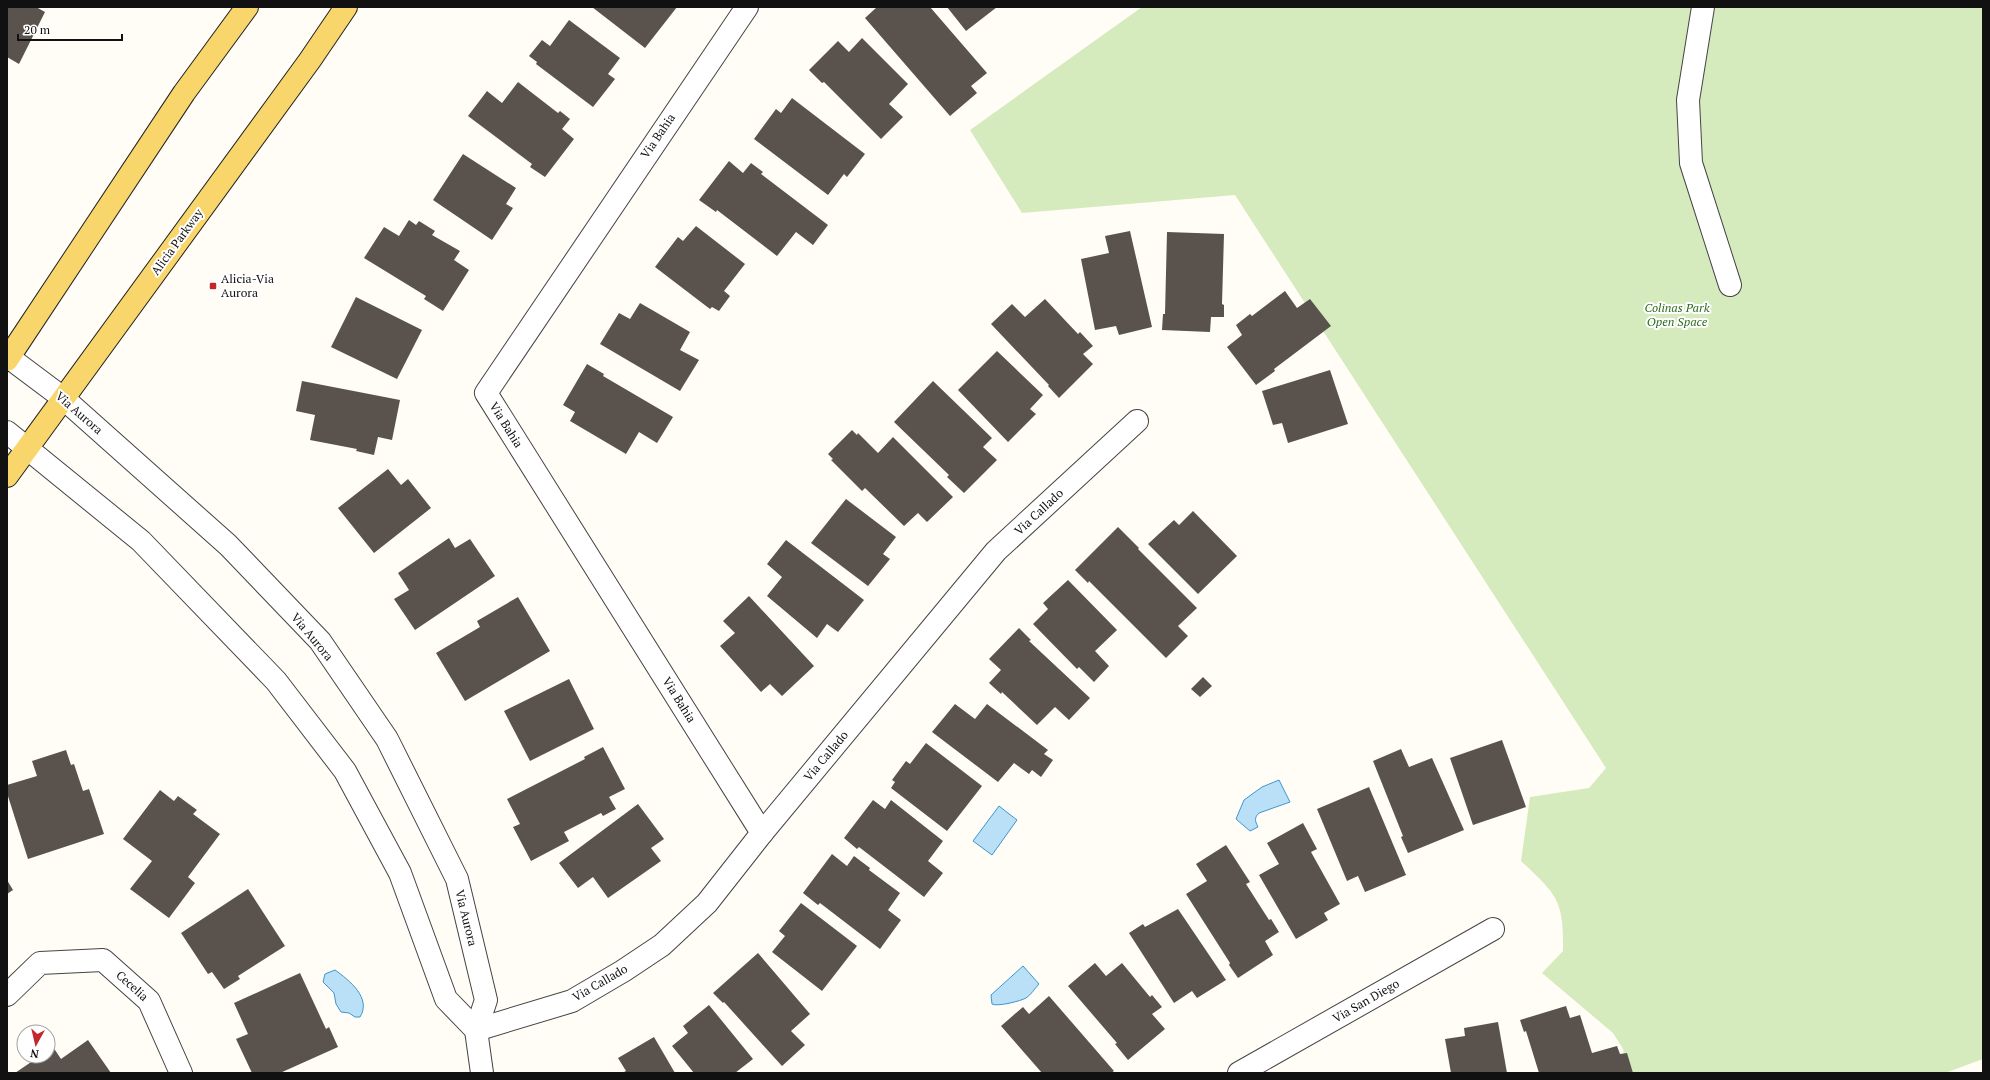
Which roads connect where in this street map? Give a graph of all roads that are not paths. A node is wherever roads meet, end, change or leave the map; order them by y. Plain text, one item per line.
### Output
1 (247, 7) edge
2 (346, 7) edge
3 (747, 7) edge
4 (1703, 7) edge
5 (1730, 285) dead end
6 (8, 358) edge
7 (63, 398) junction
8 (1137, 421) dead end
9 (7, 432) edge
10 (28, 450) junction
11 (7, 476) edge
12 (762, 833) junction
13 (1493, 928) dead end
14 (7, 995) edge
15 (476, 1030) junction
16 (181, 1073) edge
17 (482, 1073) edge
18 (1239, 1073) edge

1 - 6 main road
2 - 7 main road, Alicia Parkway
3 - 12 street, Via Bahia
4 - 5 street
6 - 7 street, Via Aurora
7 - 10 main road, Alicia Parkway
7 - 15 street, Via Aurora
8 - 12 street, Via Callado
9 - 10 street
10 - 11 main road, Alicia Parkway
10 - 15 street
12 - 15 street, Via Callado
13 - 18 street, Via San Diego
14 - 16 street, Cecelia
15 - 17 street, Via Aurora

